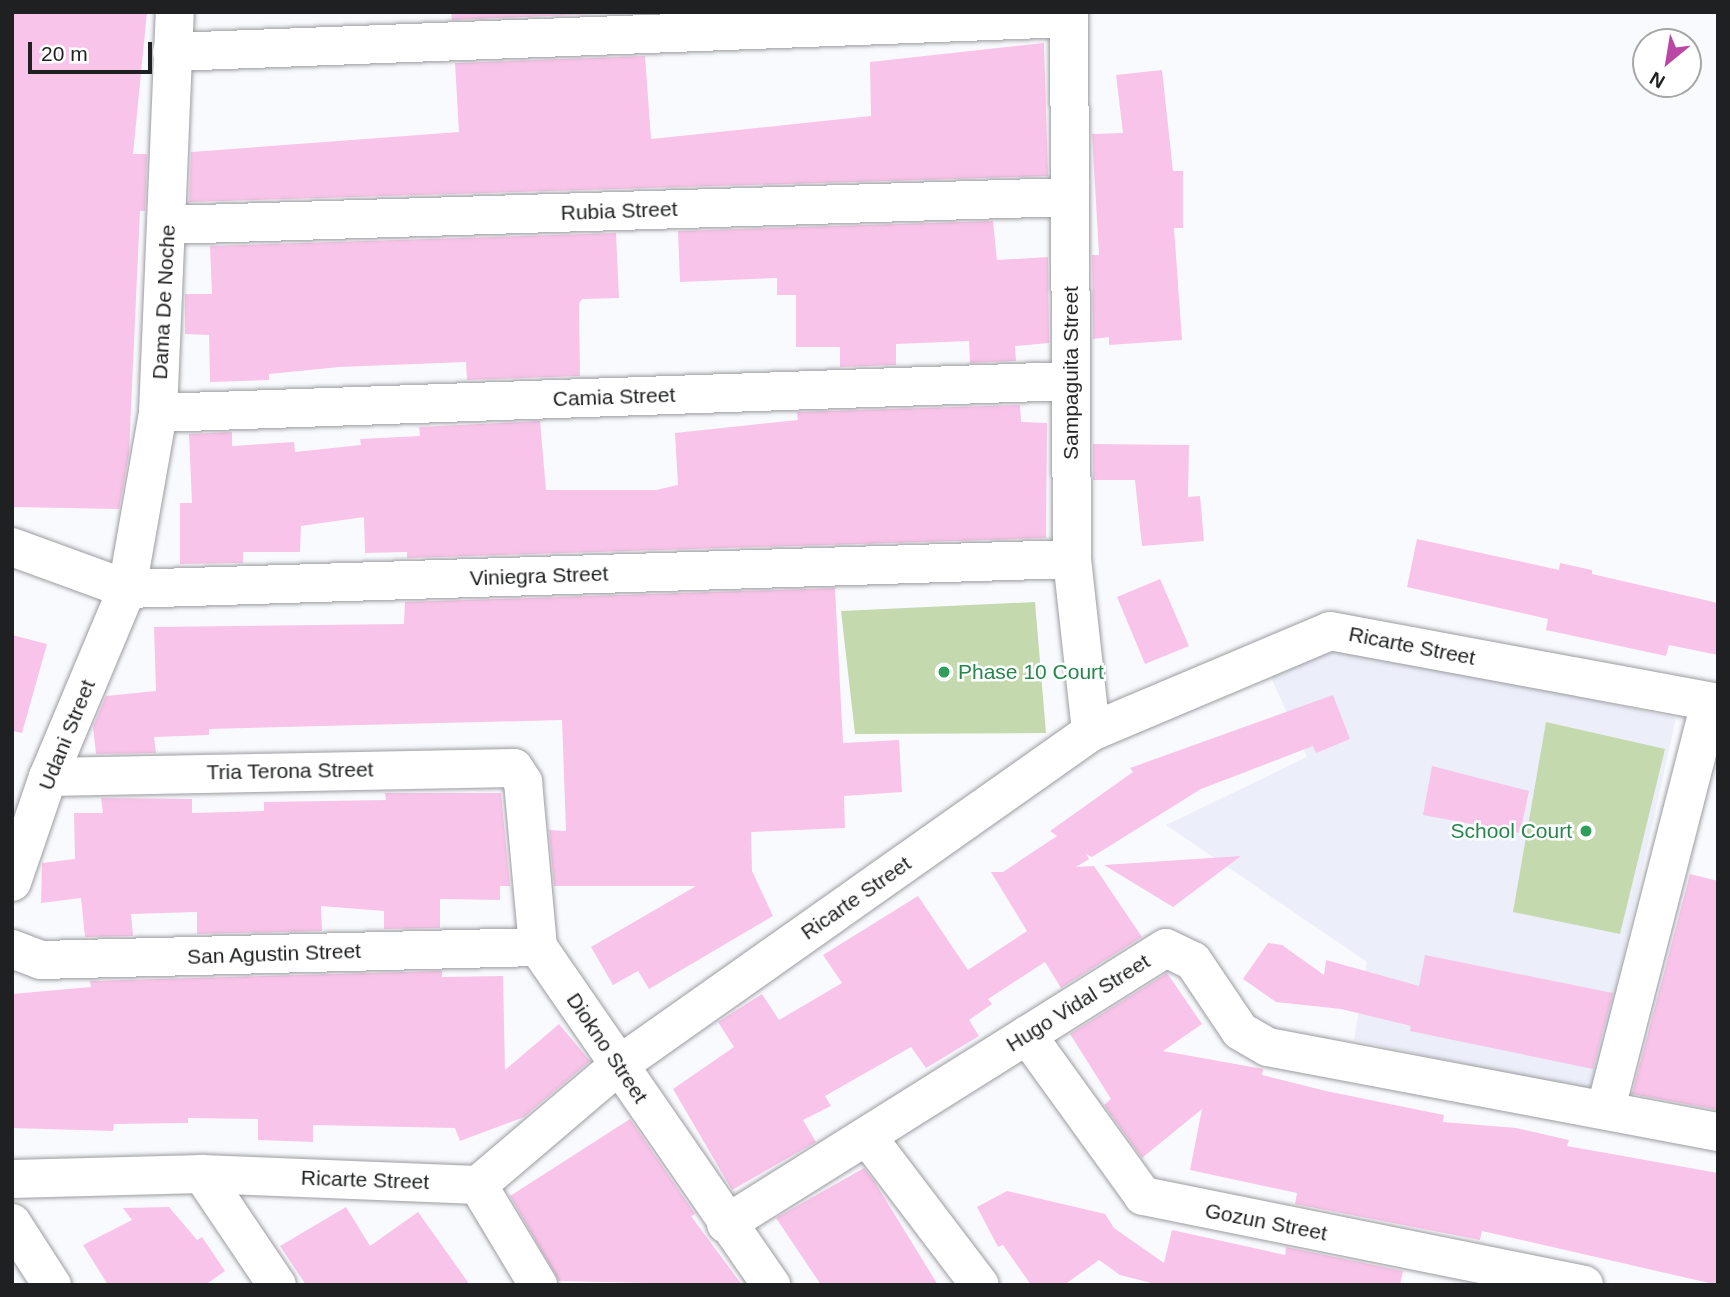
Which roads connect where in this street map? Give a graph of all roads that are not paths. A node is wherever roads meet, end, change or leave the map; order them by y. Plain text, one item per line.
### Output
1 (175, 12) edge
2 (1069, 15) edge
3 (172, 52) junction
4 (1070, 197) junction
5 (168, 225) junction
6 (1070, 381) junction
7 (158, 414) junction
8 (12, 547) edge
9 (1072, 559) junction
10 (127, 589) junction
11 (1714, 703) edge
12 (1091, 732) junction
13 (48, 777) junction
14 (523, 782) joint
15 (12, 882) edge
16 (538, 947) junction
17 (12, 949) edge
18 (1027, 1035) junction
19 (619, 1065) junction
20 (1606, 1108) junction
21 (1718, 1132) edge
22 (869, 1139) junction
23 (202, 1174) junction
24 (12, 1179) edge
25 (478, 1185) junction
26 (12, 1223) edge
27 (726, 1224) junction
28 (52, 1285) edge
29 (277, 1285) edge
30 (538, 1285) edge
31 (771, 1285) edge
32 (981, 1285) edge
33 (1584, 1285) edge

1 - 3 street, Dama De Noche
2 - 3 street
2 - 4 street, Sampaguita Street
3 - 5 street, Dama De Noche
4 - 5 street, Rubia Street
4 - 6 street, Sampaguita Street
5 - 7 street, Dama De Noche
6 - 7 street, Camia Street
6 - 9 street, Sampaguita Street
7 - 10 street, Dama De Noche
8 - 10 street, Viniegra Street
9 - 10 street, Viniegra Street
9 - 12 street, Sampaguita Street
10 - 13 street, Udani Street
11 - 12 street, Ricarte Street
11 - 20 street
12 - 19 street, Ricarte Street
13 - 14 street, Tria Terona Street
13 - 15 street, Udani Street
14 - 16 street, Diokno Street
16 - 17 street, San Agustin Street
16 - 19 street, Diokno Street
18 - 20 street, Hugo Vidal Street
18 - 22 street, Hugo Vidal Street
18 - 33 street, Gozun Street
19 - 25 street, Ricarte Street
19 - 27 street, Diokno Street
20 - 21 street, Hugo Vidal Street
22 - 27 street, Hugo Vidal Street
22 - 32 street
23 - 24 street, Ricarte Street
23 - 25 street, Ricarte Street
23 - 29 street
25 - 30 street
26 - 28 street
27 - 31 street, Diokno Street

